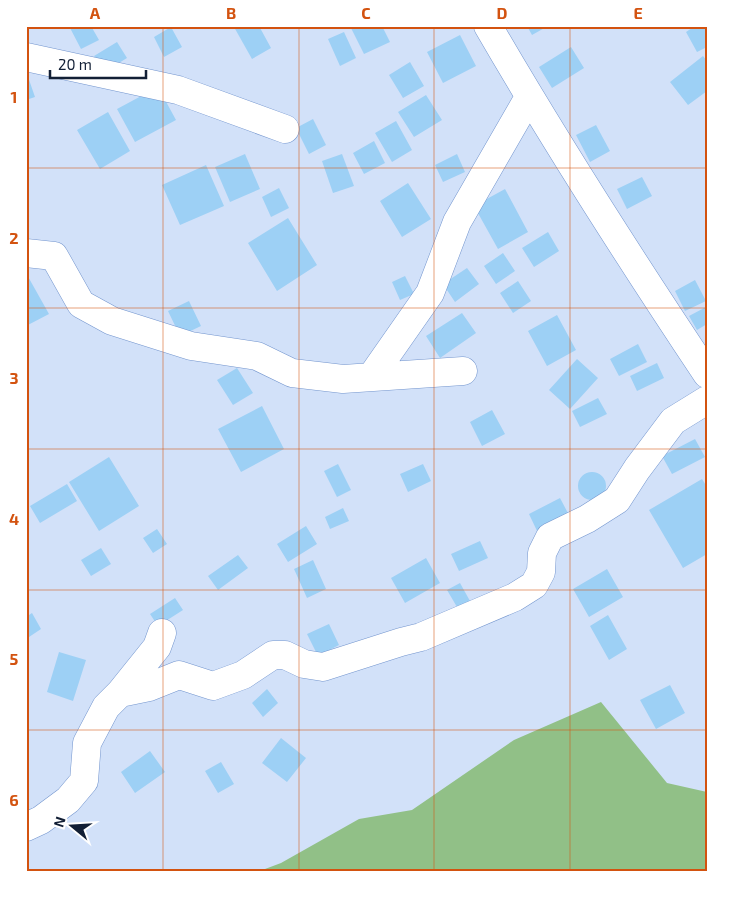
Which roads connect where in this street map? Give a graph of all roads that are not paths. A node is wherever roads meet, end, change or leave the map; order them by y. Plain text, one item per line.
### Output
1 (488, 26) edge
2 (26, 57) edge
3 (529, 97) junction
4 (285, 130) dead end
5 (26, 253) edge
6 (463, 371) dead end
7 (707, 374) edge
8 (372, 376) junction
9 (707, 400) edge
10 (162, 633) dead end
11 (120, 693) junction
12 (26, 827) edge

1 - 3 street
2 - 4 street
3 - 7 street
3 - 8 street
5 - 8 street
6 - 8 street
9 - 11 street
10 - 11 street
11 - 12 street

